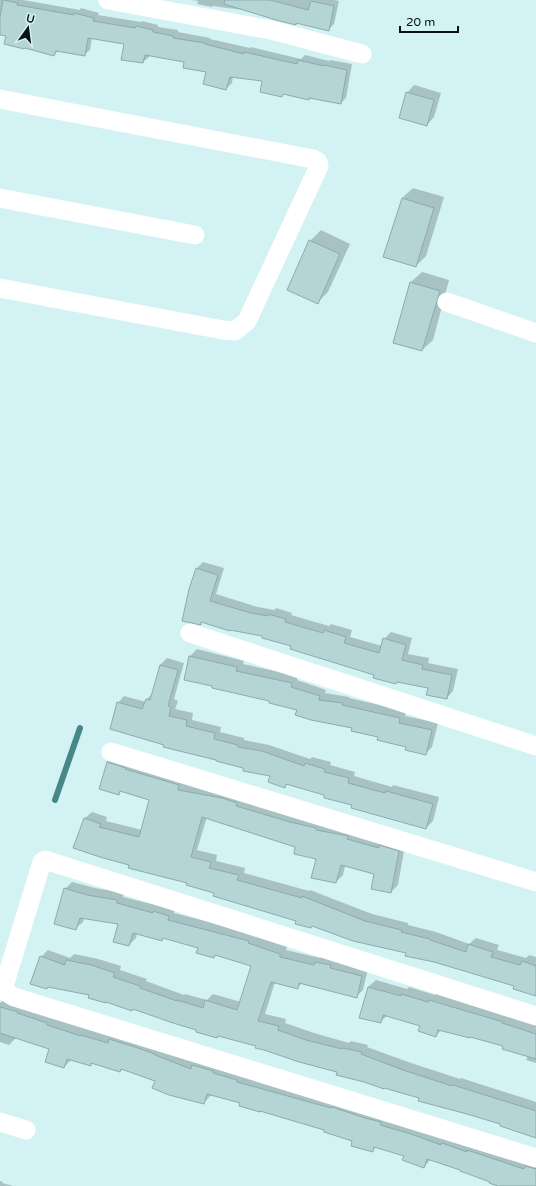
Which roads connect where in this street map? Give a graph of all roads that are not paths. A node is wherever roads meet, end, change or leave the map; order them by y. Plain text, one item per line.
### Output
1 (108, 0) edge
2 (362, 54) dead end
3 (0, 98) edge
4 (0, 198) edge
5 (195, 235) dead end
6 (0, 288) edge
7 (447, 302) dead end
8 (536, 333) edge
9 (190, 633) dead end
10 (536, 746) edge
11 (111, 752) dead end
12 (536, 882) edge
13 (536, 1016) edge
14 (0, 1122) edge
15 (26, 1130) dead end
16 (536, 1158) edge

1 - 2 street
3 - 6 street
4 - 5 street
7 - 8 street
9 - 10 street
11 - 12 street
13 - 16 street
14 - 15 street

